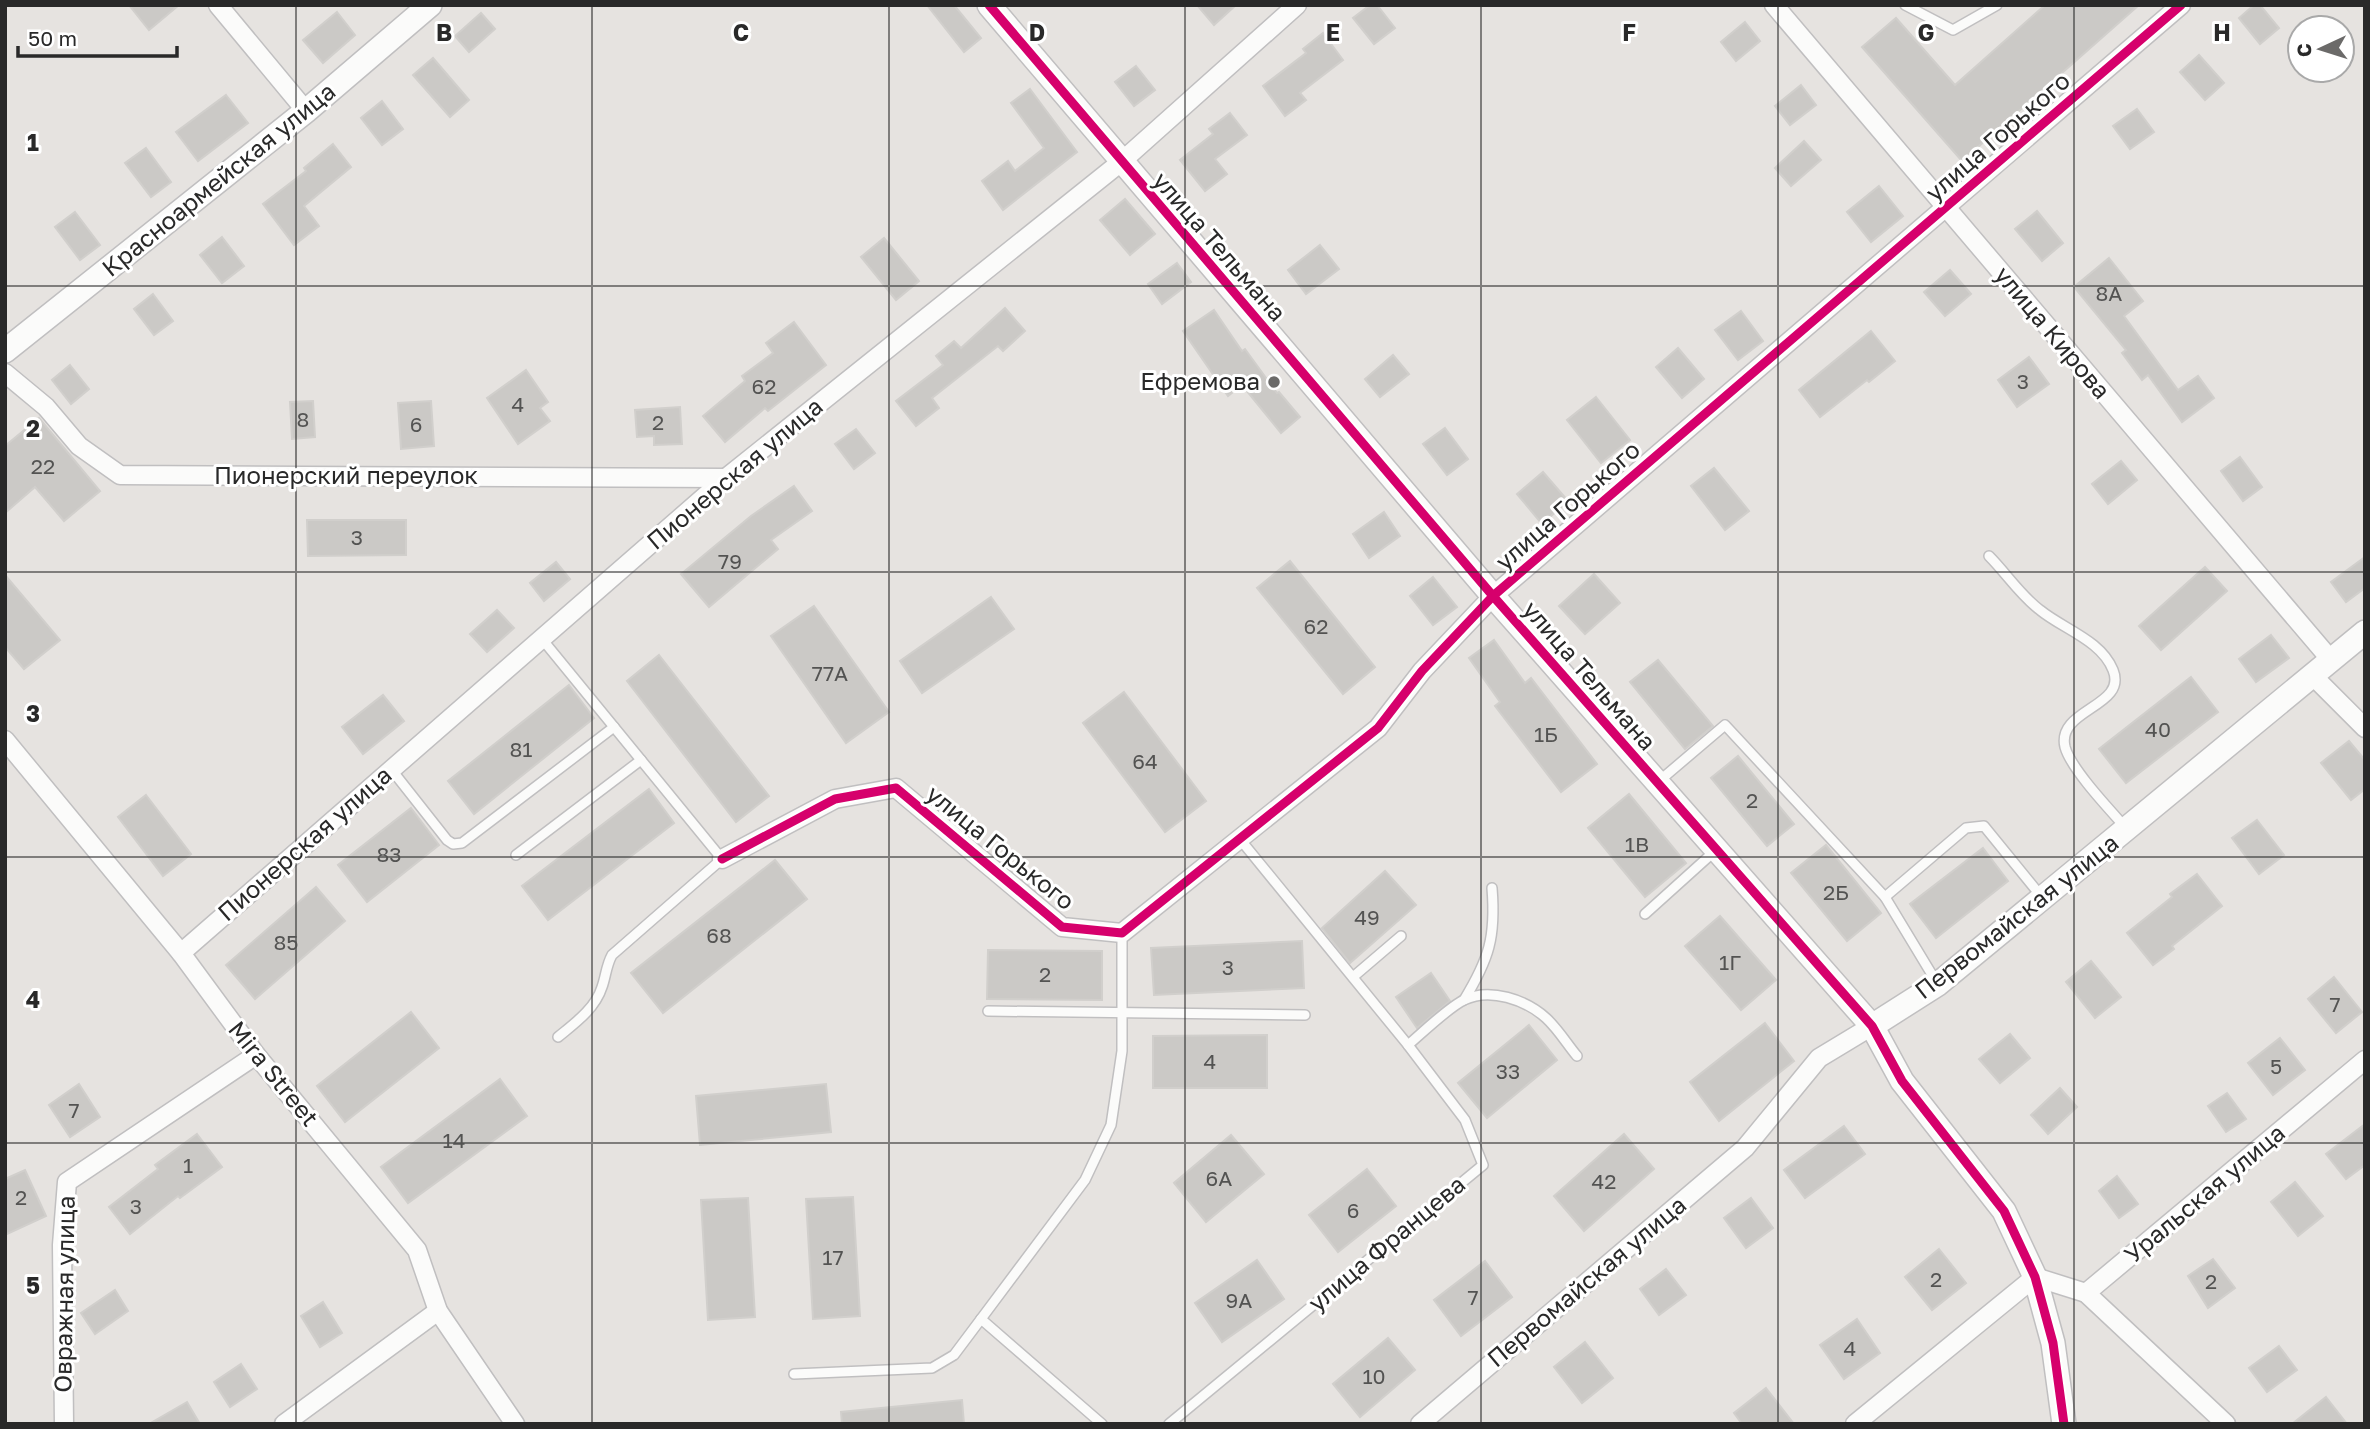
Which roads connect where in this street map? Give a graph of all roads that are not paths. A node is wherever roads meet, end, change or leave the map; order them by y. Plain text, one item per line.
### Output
1 (218, 5) edge
2 (430, 5) edge
3 (989, 5) edge
4 (1297, 5) edge
5 (1774, 5) edge
6 (1905, 5) edge
7 (1997, 5) edge
8 (2181, 5) edge
9 (306, 111) junction
10 (1121, 162) junction
11 (1945, 208) junction
12 (5, 351) edge
13 (5, 373) edge
14 (726, 478) junction
15 (1989, 556) dead end
16 (1493, 596) junction
17 (2365, 632) edge
18 (542, 639) junction
19 (2331, 660) junction
20 (2313, 676) junction
21 (614, 727) junction
22 (2365, 728) edge
23 (5, 740) edge
24 (641, 760) junction
25 (391, 769) junction
26 (1657, 782) junction
27 (2127, 830) junction
28 (1239, 838) junction
29 (1717, 849) junction
30 (516, 855) dead end
31 (722, 859) junction
32 (1492, 888) dead end
33 (1885, 897) junction
34 (2043, 898) junction
35 (1645, 914) dead end
36 (1122, 933) junction
37 (1401, 936) dead end
38 (181, 953) junction
39 (1353, 978) junction
40 (1938, 984) junction
41 (1464, 1000) junction
42 (988, 1011) dead end
43 (1122, 1012) junction
44 (1306, 1015) dead end
45 (1872, 1026) junction
46 (558, 1037) dead end
47 (1408, 1045) junction
48 (256, 1055) junction
49 (1577, 1056) dead end
50 (2365, 1059) edge
51 (2035, 1277) junction
52 (2086, 1293) junction
53 (438, 1311) junction
54 (981, 1319) junction
55 (794, 1374) dead end
56 (64, 1424) edge
57 (284, 1424) edge
58 (515, 1424) edge
59 (1102, 1424) edge
60 (1169, 1424) edge
61 (1420, 1424) edge
62 (1855, 1424) edge
63 (2064, 1424) edge
64 (2226, 1424) edge

1 - 9 street
2 - 9 street, Красноармейская улица
3 - 10 street, улица Тельмана
4 - 10 street, Пионерская улица
5 - 11 street, улица Кирова
6 - 7 lane
8 - 11 street, улица Горького
9 - 12 street, Красноармейская улица
10 - 14 street, Пионерская улица
10 - 16 street, улица Тельмана
11 - 16 street, улица Горького
11 - 19 street, улица Кирова
13 - 14 street, Пионерский переулок
14 - 18 street, Пионерская улица
15 - 27 lane
16 - 26 street, улица Тельмана
16 - 28 street, улица Горького
17 - 19 street, Первомайская улица
18 - 21 lane
18 - 25 street, Пионерская улица
19 - 20 street, Первомайская улица
20 - 22 street
20 - 27 street, Первомайская улица
21 - 24 lane
21 - 25 lane
23 - 38 street, Mira Street
24 - 30 lane
24 - 31 lane
25 - 38 street, Пионерская улица
26 - 29 street, улица Тельмана
26 - 33 lane
27 - 34 street, Первомайская улица
28 - 36 street, улица Горького
28 - 39 lane, улица Францева
29 - 35 lane
29 - 45 street, улица Тельмана
31 - 36 street, улица Горького
31 - 46 lane
32 - 41 lane
33 - 34 lane
33 - 40 lane
34 - 40 street, Первомайская улица
36 - 43 lane
37 - 39 lane
38 - 48 street, Mira Street
39 - 47 lane, улица Францева
40 - 45 street, Первомайская улица
41 - 47 lane
41 - 49 lane
42 - 43 lane
43 - 44 lane
43 - 54 lane
45 - 51 street, улица Тельмана
45 - 61 street, Первомайская улица
47 - 60 lane, улица Францева
48 - 53 street, Mira Street
48 - 56 street, Овражная улица
50 - 52 street, Уральская улица
51 - 52 street
51 - 62 street
51 - 63 street, улица Тельмана
52 - 64 street
53 - 57 street
53 - 58 street, Mira Street
54 - 55 lane
54 - 59 lane

